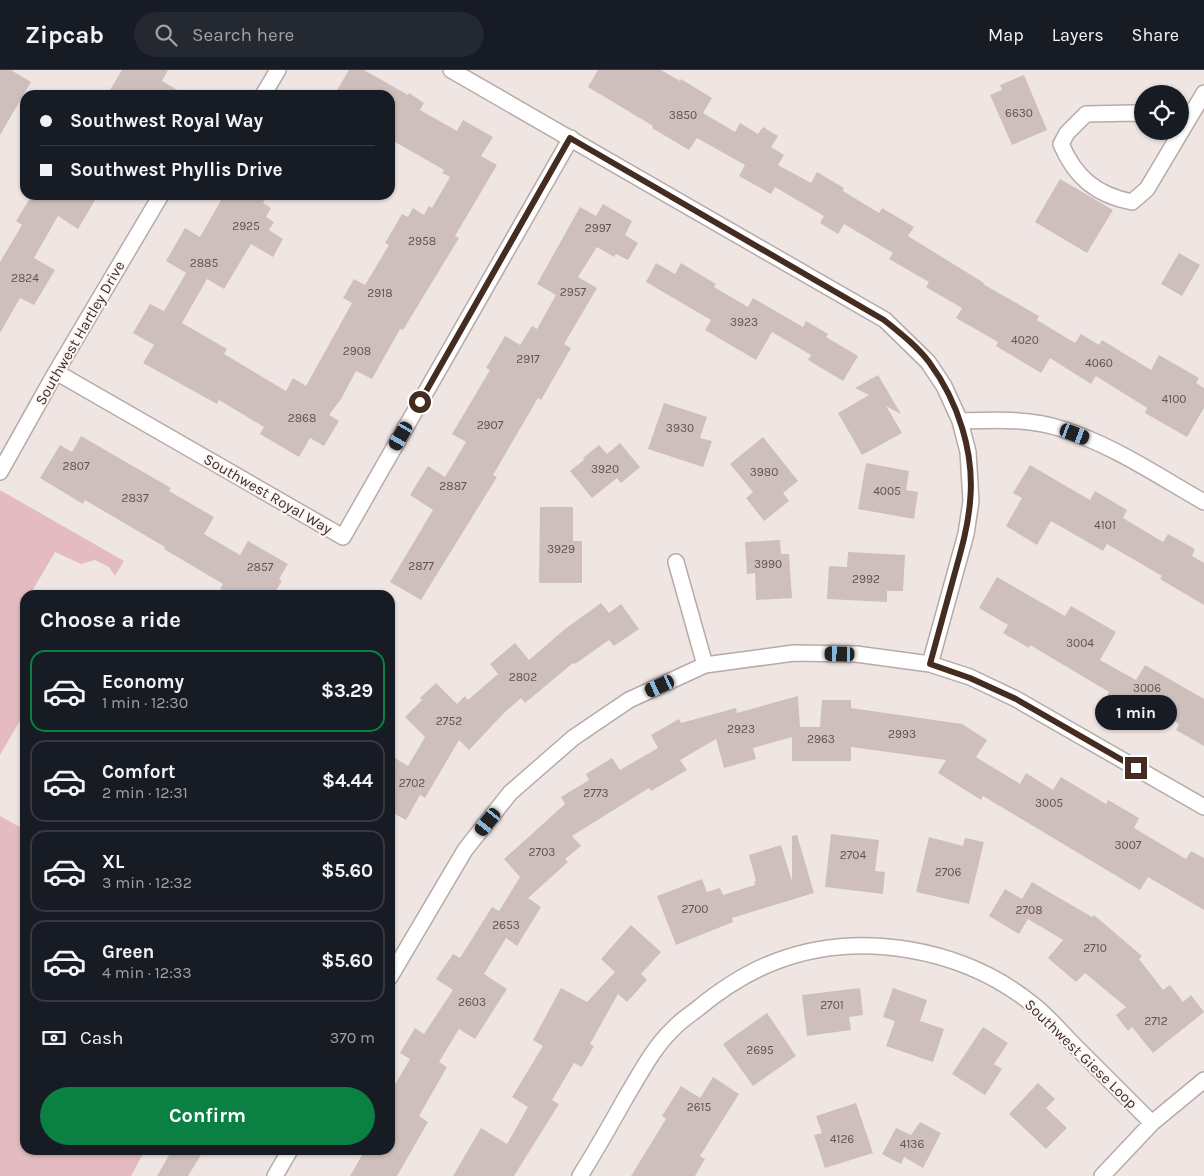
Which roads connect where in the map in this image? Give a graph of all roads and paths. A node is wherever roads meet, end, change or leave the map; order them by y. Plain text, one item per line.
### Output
1 (278, 70) edge
2 (451, 70) edge
3 (266, 90) edge
4 (1204, 93) edge
5 (1134, 114) edge
6 (1189, 114) edge
7 (570, 138) junction
8 (1173, 140) edge
9 (158, 200) edge
10 (56, 372) junction
11 (960, 421) junction
12 (0, 472) edge
13 (1204, 502) edge
14 (676, 562) dead end
15 (930, 664) junction
16 (706, 665) junction
17 (1204, 807) edge
18 (395, 969) edge
19 (1204, 1080) edge
20 (1152, 1122) junction
21 (287, 1155) edge
22 (275, 1176) edge
23 (580, 1176) edge
24 (1102, 1176) edge

1 - 3 street
2 - 7 street
4 - 6 street
5 - 8 street
7 - 10 street, Southwest Royal Way
7 - 11 street
9 - 10 street, Southwest Hartley Drive
10 - 12 street, Southwest Hartley Drive
11 - 13 street
11 - 15 street
14 - 16 street
15 - 16 street
15 - 17 street
16 - 18 street
19 - 20 street
20 - 23 street, Southwest Giese Loop
20 - 24 street
21 - 22 street

